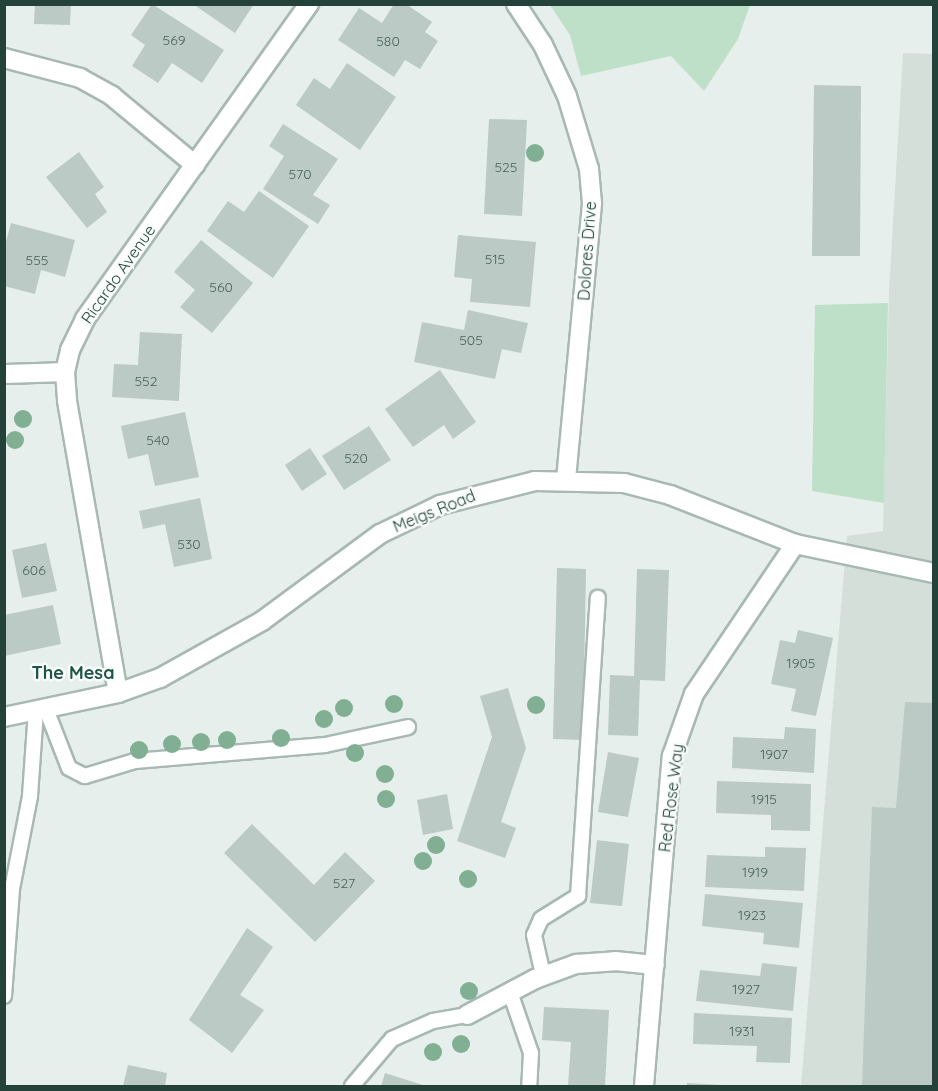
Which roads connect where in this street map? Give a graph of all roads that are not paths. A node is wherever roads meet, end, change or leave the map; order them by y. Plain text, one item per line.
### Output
1 (309, 4) edge
2 (516, 4) edge
3 (4, 58) edge
4 (195, 165) junction
5 (65, 372) junction
6 (4, 374) edge
7 (566, 478) junction
8 (795, 544) junction
9 (933, 573) edge
10 (598, 597) dead end
11 (118, 693) junction
12 (41, 710) junction
13 (4, 717) edge
14 (408, 727) dead end
15 (655, 965) junction
16 (543, 975) junction
17 (510, 992) junction
18 (4, 996) edge
19 (468, 1015) joint
20 (352, 1086) edge
21 (529, 1086) edge
22 (644, 1086) edge

1 - 4 street, Ricardo Avenue
2 - 7 street, Dolores Drive
3 - 4 street
4 - 5 street, Ricardo Avenue
5 - 6 street
5 - 11 street
7 - 8 street, Meigs Road
7 - 11 street, Meigs Road
8 - 9 street, Meigs Road
8 - 15 street, Red Rose Way
10 - 16 lane
11 - 12 street, Meigs Road
12 - 13 street, Meigs Road
12 - 14 lane
12 - 18 lane
15 - 16 street
15 - 22 street, Red Rose Way
16 - 17 street
17 - 19 street
17 - 21 lane
19 - 20 lane

